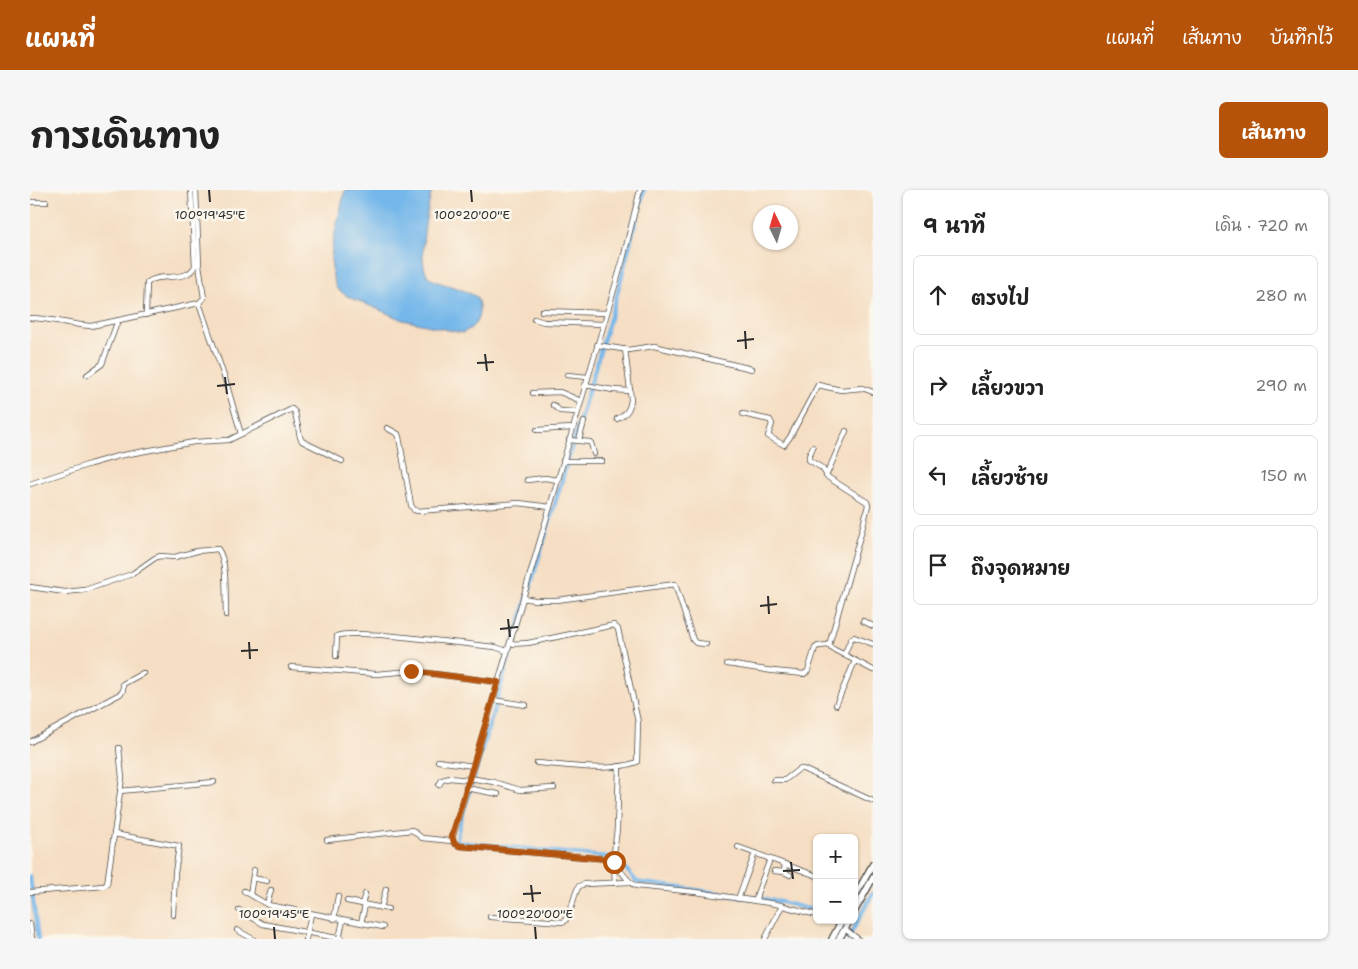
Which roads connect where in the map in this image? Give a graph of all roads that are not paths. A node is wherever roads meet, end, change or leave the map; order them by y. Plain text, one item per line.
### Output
1 (191, 190) edge
2 (196, 190) edge
3 (640, 190) edge
4 (30, 202) edge
5 (46, 202) dead end
6 (199, 303) junction
7 (542, 310) dead end
8 (606, 314) junction
9 (146, 315) junction
10 (30, 318) edge
11 (534, 319) dead end
12 (118, 320) junction
13 (603, 324) junction
14 (600, 347) junction
15 (625, 349) junction
16 (752, 368) dead end
17 (87, 375) dead end
18 (567, 375) dead end
19 (588, 377) junction
20 (588, 386) junction
21 (630, 390) junction
22 (873, 392) edge
23 (533, 393) dead end
24 (581, 401) junction
25 (552, 405) dead end
26 (577, 412) junction
27 (743, 414) dead end
28 (618, 419) dead end
29 (584, 422) dead end
30 (387, 428) dead end
31 (573, 428) junction
32 (538, 430) dead end
33 (846, 431) dead end
34 (241, 434) junction
35 (569, 440) junction
36 (578, 440) junction
37 (813, 447) dead end
38 (594, 454) dead end
39 (342, 461) dead end
40 (563, 461) junction
41 (602, 461) dead end
42 (826, 474) junction
43 (527, 480) dead end
44 (558, 480) junction
45 (30, 484) edge
46 (550, 508) junction
47 (30, 587) edge
48 (526, 599) junction
49 (226, 615) dead end
50 (863, 620) dead end
51 (873, 626) edge
52 (513, 644) junction
53 (706, 644) dead end
54 (873, 644) edge
55 (829, 645) junction
56 (508, 651) junction
57 (844, 655) junction
58 (336, 656) dead end
59 (855, 660) junction
60 (727, 664) dead end
61 (290, 667) dead end
62 (873, 670) edge
63 (143, 674) dead end
64 (498, 682) junction
65 (496, 701) junction
66 (836, 704) dead end
67 (526, 705) dead end
68 (30, 742) edge
69 (120, 748) dead end
70 (438, 761) dead end
71 (537, 763) dead end
72 (473, 766) junction
73 (619, 766) junction
74 (471, 779) junction
75 (774, 780) dead end
76 (214, 782) dead end
77 (439, 785) dead end
78 (466, 788) junction
79 (554, 788) dead end
80 (120, 791) junction
81 (498, 794) dead end
82 (873, 802) edge
83 (114, 834) junction
84 (327, 840) dead end
85 (452, 841) junction
86 (738, 846) dead end
87 (755, 853) junction
88 (613, 859) junction
89 (770, 859) junction
90 (785, 864) junction
91 (873, 864) edge
92 (254, 870) dead end
93 (774, 870) dead end
94 (784, 872) junction
95 (813, 874) edge
96 (790, 875) dead end
97 (253, 878) junction
98 (873, 878) edge
99 (267, 881) dead end
100 (615, 882) junction
101 (630, 882) junction
102 (858, 888) edge
103 (271, 890) dead end
104 (386, 890) dead end
105 (244, 891) dead end
106 (31, 892) edge
107 (250, 894) junction
108 (365, 894) dead end
109 (338, 896) dead end
110 (739, 896) junction
111 (756, 898) junction
112 (347, 901) dead end
113 (267, 904) junction
114 (364, 904) junction
115 (858, 905) edge
116 (782, 906) junction
117 (381, 908) junction
118 (388, 909) dead end
119 (239, 910) dead end
120 (311, 914) junction
121 (813, 914) edge
122 (173, 915) dead end
123 (490, 916) dead end
124 (334, 918) junction
125 (343, 920) junction
126 (361, 923) junction
127 (30, 924) edge
128 (839, 924) edge
129 (849, 924) edge
130 (383, 927) dead end
131 (237, 930) dead end
132 (847, 931) junction
133 (307, 933) junction
134 (856, 938) edge
135 (32, 939) edge
136 (253, 939) edge
137 (306, 939) edge
138 (340, 939) edge
139 (765, 939) edge
140 (832, 939) edge
141 (839, 939) edge

1 - 9 street
2 - 6 street
3 - 8 street
4 - 5 street
6 - 9 street
6 - 34 street
7 - 8 street
8 - 13 street
9 - 12 street
10 - 12 street
11 - 13 street
12 - 17 street
13 - 14 street
14 - 15 street
14 - 19 street
15 - 16 street
15 - 21 street
18 - 19 street
19 - 20 street
20 - 21 street
20 - 24 street
21 - 28 street
22 - 27 street
23 - 24 street
24 - 26 street
25 - 26 street
26 - 31 street
29 - 36 street
30 - 46 street
31 - 32 street
31 - 35 street
33 - 42 street
34 - 39 street
34 - 45 street
35 - 36 street
35 - 40 street
36 - 38 street
37 - 42 street
40 - 41 street
40 - 44 street
42 - 55 street
43 - 44 street
44 - 46 street
46 - 48 street
47 - 49 street
48 - 52 street
48 - 53 street
50 - 51 street
52 - 56 street
52 - 73 street
54 - 57 street
55 - 57 street
55 - 60 street
56 - 58 street
56 - 64 street
57 - 59 street
59 - 62 street
59 - 66 street
61 - 64 street
63 - 68 street
64 - 65 street
65 - 67 street
65 - 72 street
69 - 80 street
70 - 72 street
71 - 73 street
72 - 74 street
73 - 88 street
74 - 77 street
74 - 78 street
74 - 79 street
75 - 82 street
76 - 80 street
78 - 81 street
78 - 85 street
80 - 83 street
83 - 106 street
83 - 122 street
84 - 85 street
85 - 88 street
86 - 87 street
87 - 89 street
87 - 110 street
88 - 100 street
88 - 101 street
89 - 90 street
89 - 111 street
90 - 94 street
90 - 95 street
91 - 102 main road
92 - 97 street
93 - 94 street
94 - 96 street
97 - 99 street
97 - 107 street
98 - 115 main road
100 - 101 street
100 - 123 street
101 - 110 street
103 - 113 street
104 - 117 street
105 - 107 street
107 - 113 street
108 - 114 street
109 - 124 street
110 - 111 street
111 - 116 street
112 - 114 street
113 - 120 street
114 - 117 street
114 - 126 street
116 - 121 street
116 - 139 street
117 - 118 street
119 - 133 street
120 - 124 street
120 - 133 street
124 - 125 street
125 - 126 street
125 - 138 street
126 - 130 street
127 - 135 street
128 - 140 main road
129 - 132 main road
131 - 136 street
132 - 134 street
132 - 141 main road
133 - 137 street
133 - 138 street

